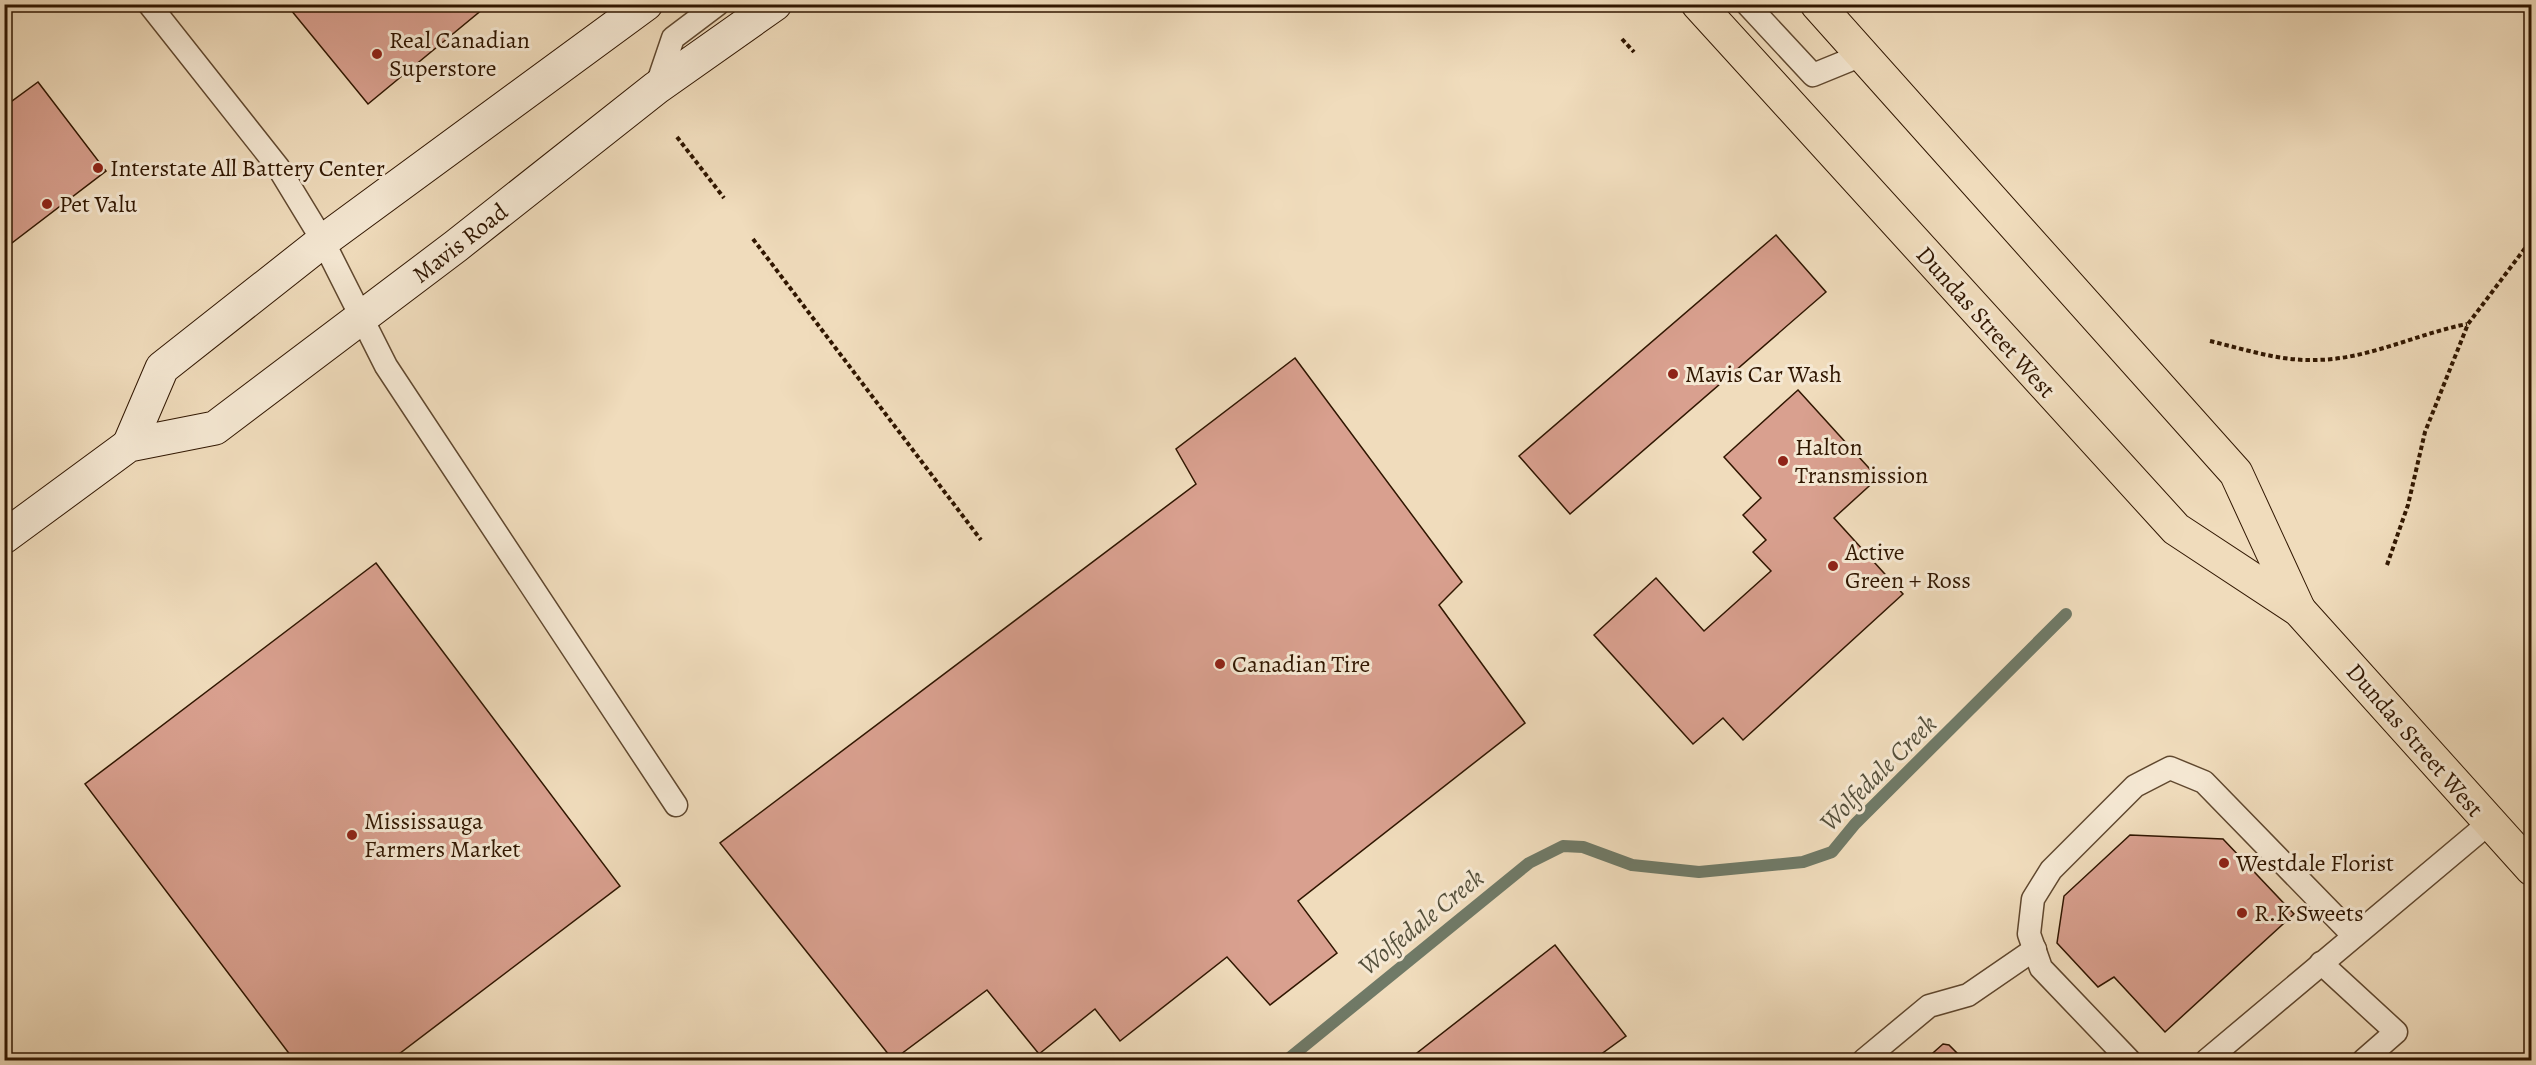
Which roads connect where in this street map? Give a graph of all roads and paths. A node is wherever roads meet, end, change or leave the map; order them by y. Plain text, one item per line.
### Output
1 (149, 4) edge
2 (646, 4) edge
3 (718, 4) edge
4 (775, 4) edge
5 (1698, 4) edge
6 (1747, 4) edge
7 (1818, 4) edge
8 (1622, 39) dead end
9 (1634, 52) dead end
10 (1862, 55) junction
11 (656, 88) junction
12 (676, 138) dead end
13 (724, 198) dead end
14 (753, 238) dead end
15 (2532, 239) edge
16 (323, 241) junction
17 (362, 318) junction
18 (2468, 324) junction
19 (2210, 341) dead end
20 (129, 445) junction
21 (4, 537) edge
22 (981, 540) dead end
23 (2386, 565) dead end
24 (2299, 610) junction
25 (676, 805) dead end
26 (2488, 824) junction
27 (2532, 869) edge
28 (2353, 935) junction
29 (2035, 949) junction
30 (2321, 963) junction
31 (1864, 1060) edge
32 (2129, 1060) edge
33 (2207, 1060) edge
34 (2364, 1060) edge

1 - 16 lane
2 - 16 main road
3 - 11 lane
4 - 11 main road, Mavis Road
5 - 24 main road, Dundas Street West
6 - 10 lane
7 - 10 main road, Dundas Street West
8 - 9 path
10 - 24 main road, Dundas Street West
11 - 17 main road, Mavis Road
12 - 13 path
14 - 22 path
15 - 18 path
16 - 17 lane
16 - 20 main road
17 - 20 main road, Mavis Road
17 - 25 lane
18 - 19 path
18 - 23 path
20 - 21 main road, Mavis Road
24 - 26 main road, Dundas Street West
26 - 27 main road, Dundas Street West
26 - 28 lane
28 - 29 lane
28 - 30 lane
29 - 31 lane
29 - 32 lane
30 - 33 lane
30 - 34 lane

